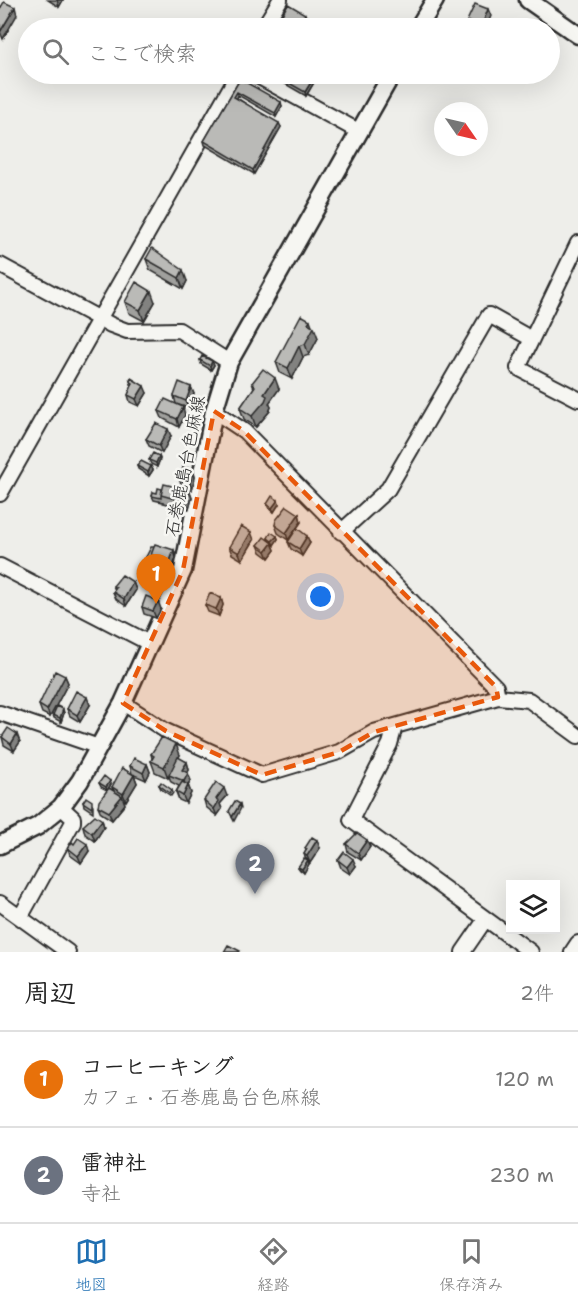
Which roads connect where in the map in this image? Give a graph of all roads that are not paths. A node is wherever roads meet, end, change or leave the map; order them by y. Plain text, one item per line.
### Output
1 (280, 0) edge
2 (435, 0) edge
3 (528, 0) edge
4 (269, 18) edge
5 (424, 18) edge
6 (554, 18) edge
7 (560, 22) edge
8 (578, 35) edge
9 (232, 84) edge
10 (273, 84) edge
11 (386, 84) edge
12 (358, 130) junction
13 (578, 243) edge
14 (0, 265) edge
15 (98, 319) junction
16 (530, 338) junction
17 (229, 362) junction
18 (578, 399) edge
19 (214, 411) junction
20 (0, 494) edge
21 (340, 532) junction
22 (0, 566) edge
23 (151, 644) junction
24 (498, 697) junction
25 (123, 703) junction
26 (0, 713) edge
27 (395, 726) junction
28 (578, 735) edge
29 (99, 747) junction
30 (61, 807) junction
31 (0, 844) edge
32 (0, 903) edge
33 (21, 916) junction
34 (485, 920) junction
35 (578, 943) edge
36 (68, 952) edge
37 (463, 952) edge
38 (531, 952) edge
39 (572, 952) edge

1 - 4 street
2 - 5 main road
3 - 6 main road
7 - 8 main road
9 - 15 street
10 - 12 street
11 - 12 main road, 石巻鹿島台色麻線
12 - 17 main road, 石巻鹿島台色麻線
13 - 16 street
14 - 15 street
15 - 17 street
15 - 20 street
16 - 18 street
16 - 21 street
17 - 19 main road, 石巻鹿島台色麻線
19 - 21 street
19 - 23 main road, 石巻鹿島台色麻線
21 - 24 street
22 - 23 street
23 - 25 main road, 石巻鹿島台色麻線
24 - 27 street
24 - 28 street
25 - 27 street
25 - 29 main road, 石巻鹿島台色麻線
26 - 29 street
27 - 34 street
29 - 30 main road, 石巻鹿島台色麻線
30 - 31 main road, 石巻鹿島台色麻線
30 - 33 street
32 - 33 street
33 - 36 street
34 - 37 street
34 - 38 street
35 - 39 street

